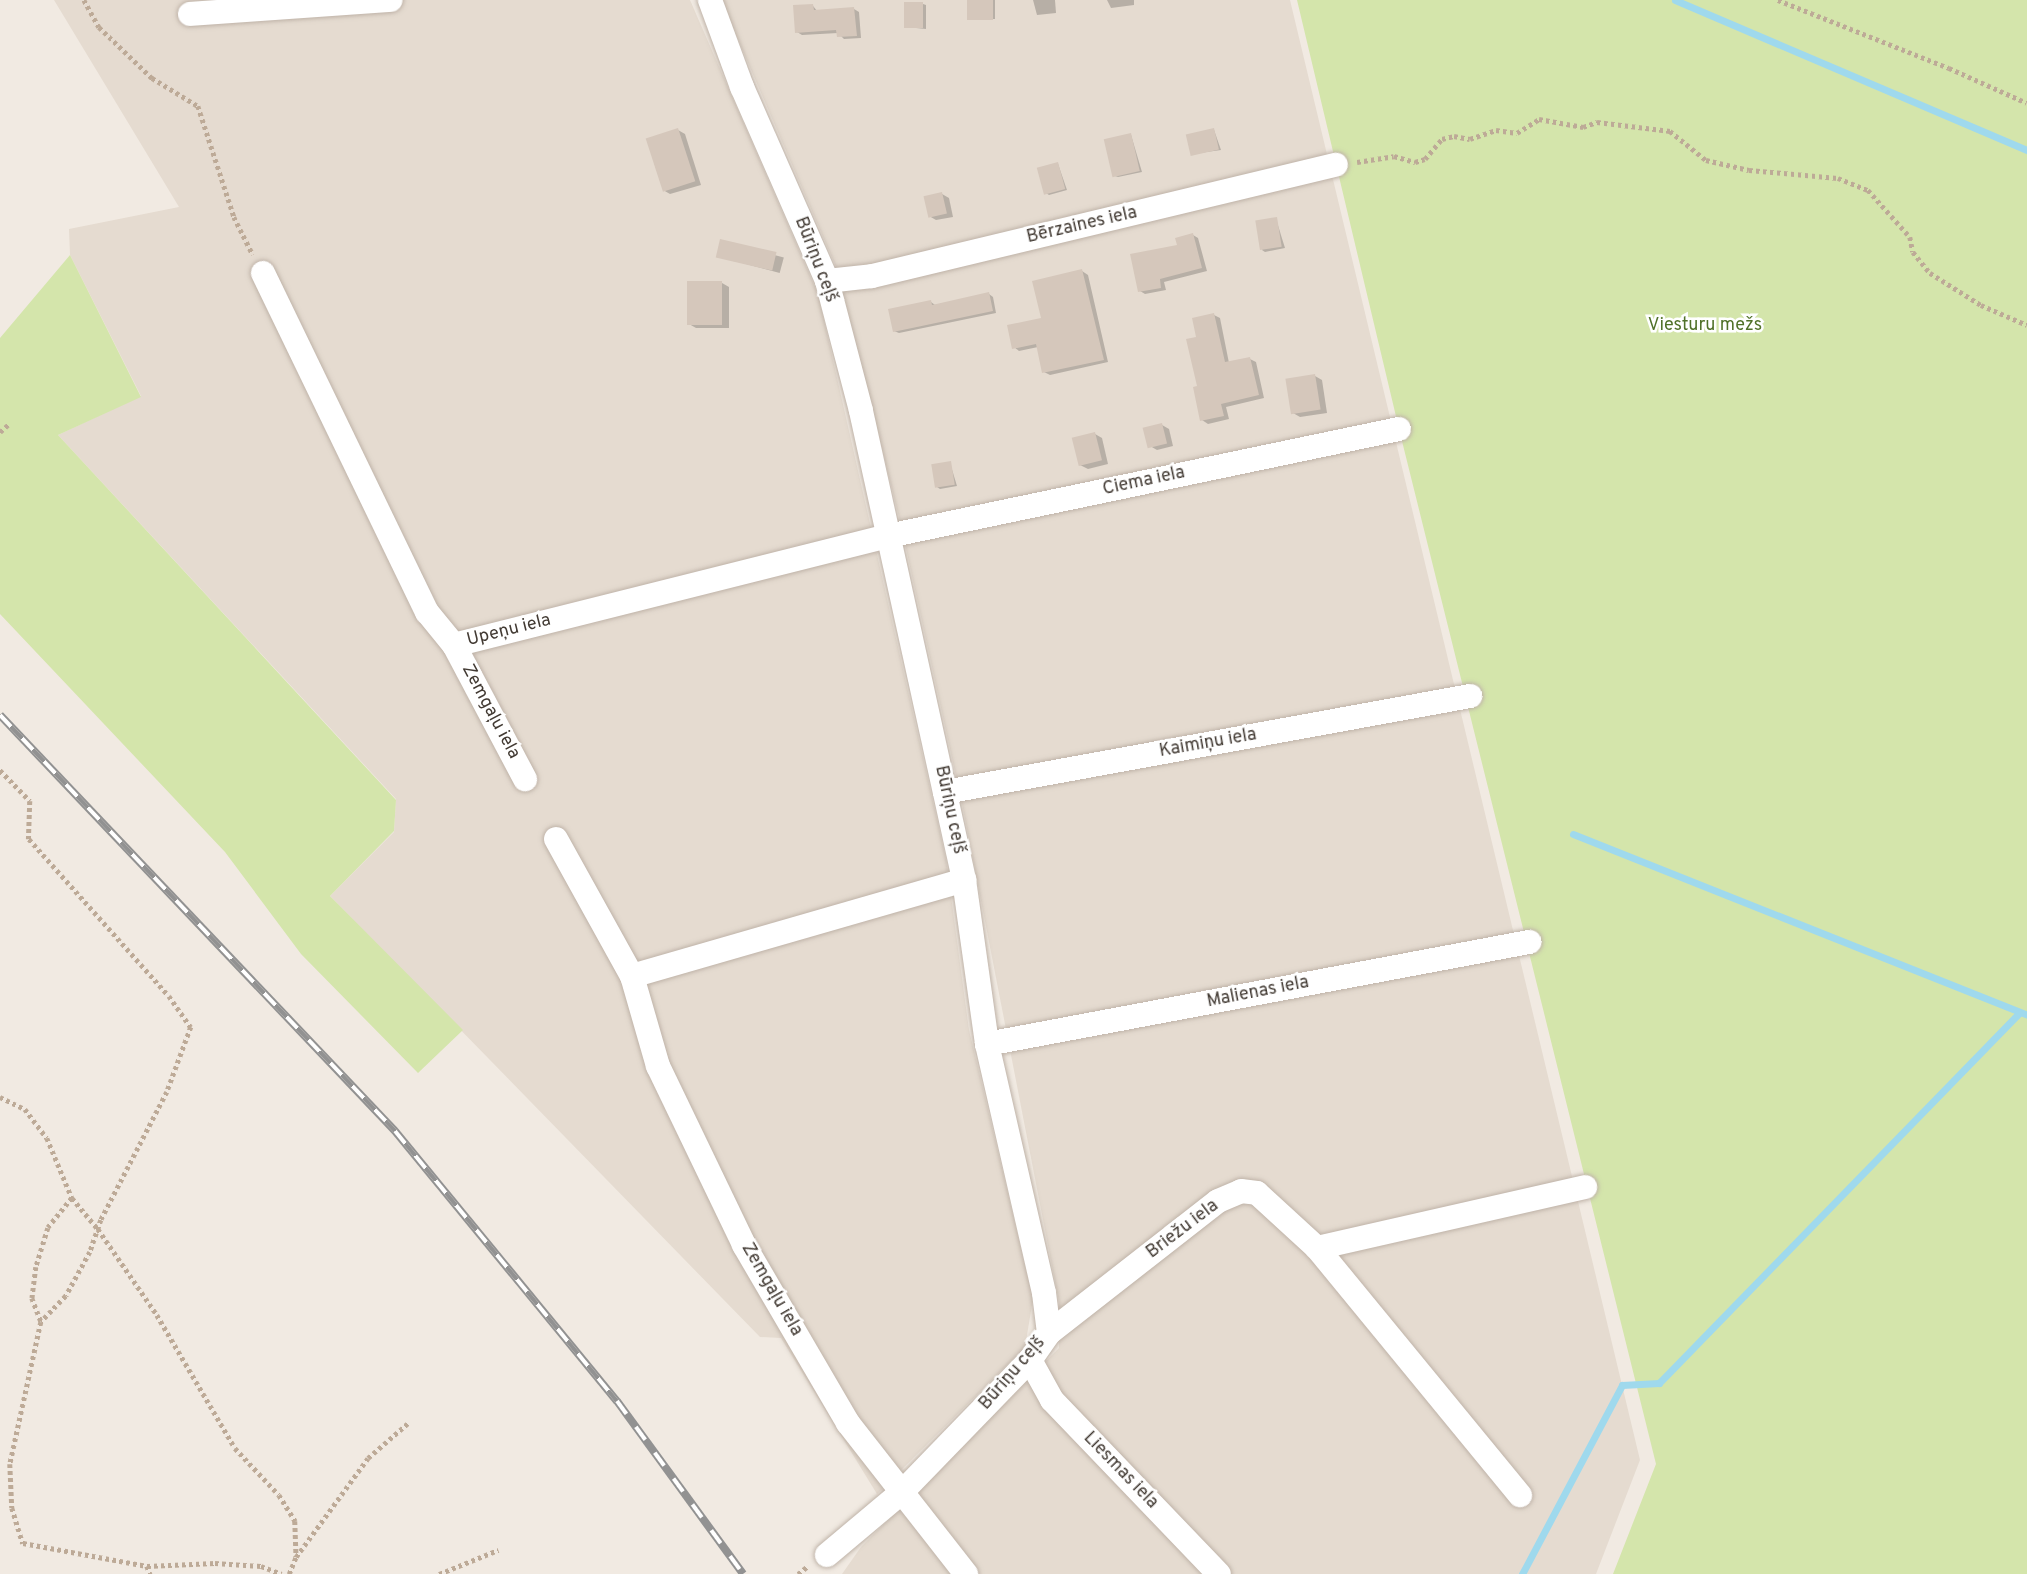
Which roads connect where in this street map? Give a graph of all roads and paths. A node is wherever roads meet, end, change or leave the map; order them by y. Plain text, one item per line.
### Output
1 (85, 0) edge
2 (391, 0) edge
3 (710, 0) edge
4 (1778, 0) edge
5 (190, 14) dead end
6 (2027, 103) edge
7 (1336, 165) joint
8 (263, 273) joint
9 (827, 281) junction
10 (2027, 325) edge
11 (10, 423) dead end
12 (1399, 429) dead end
13 (0, 432) edge
14 (888, 536) junction
15 (454, 645) junction
16 (1470, 696) dead end
17 (0, 770) edge
18 (525, 779) dead end
19 (945, 792) junction
20 (556, 839) dead end
21 (964, 880) junction
22 (1529, 942) dead end
23 (632, 976) junction
24 (987, 1044) junction
25 (0, 1097) edge
26 (1585, 1187) dead end
27 (72, 1198) junction
28 (98, 1229) junction
29 (1317, 1248) junction
30 (41, 1322) junction
31 (1049, 1333) junction
32 (1030, 1360) junction
33 (408, 1423) dead end
34 (902, 1492) junction
35 (1520, 1495) dead end
36 (498, 1550) dead end
37 (827, 1555) dead end
38 (296, 1557) junction
39 (147, 1566) junction
40 (150, 1574) edge
41 (282, 1574) edge
42 (289, 1574) edge
43 (439, 1574) edge
44 (966, 1574) edge
45 (1219, 1574) edge

1 - 8 path
2 - 5 street
3 - 9 street, Būriņu ceļš
4 - 6 path
7 - 9 street, Bērzaines iela
7 - 10 path
8 - 15 street, Upeņu iela
9 - 14 street, Būriņu ceļš
11 - 13 path
12 - 14 street, Ciema iela
14 - 15 street, Upeņu iela
14 - 19 street, Būriņu ceļš
15 - 18 street, Zemgaļu iela
16 - 19 street, Kaimiņu iela
17 - 28 path
19 - 21 street, Būriņu ceļš
20 - 23 street, Zemgaļu iela
21 - 23 street
21 - 24 street, Būriņu ceļš
22 - 24 street, Malienas iela
23 - 34 street, Zemgaļu iela
24 - 31 street, Būriņu ceļš
25 - 27 path
26 - 29 street
27 - 28 path
27 - 30 path
28 - 30 path
28 - 38 path
29 - 31 street, Briežu iela
29 - 35 street, Briežu iela
30 - 39 path
31 - 32 street, Būriņu ceļš
32 - 34 street, Būriņu ceļš
32 - 45 street, Liesmas iela
33 - 38 path
34 - 37 street, Būriņu ceļš
34 - 44 street, Zemgaļu iela
36 - 43 path
38 - 42 path
39 - 40 path
39 - 41 path

